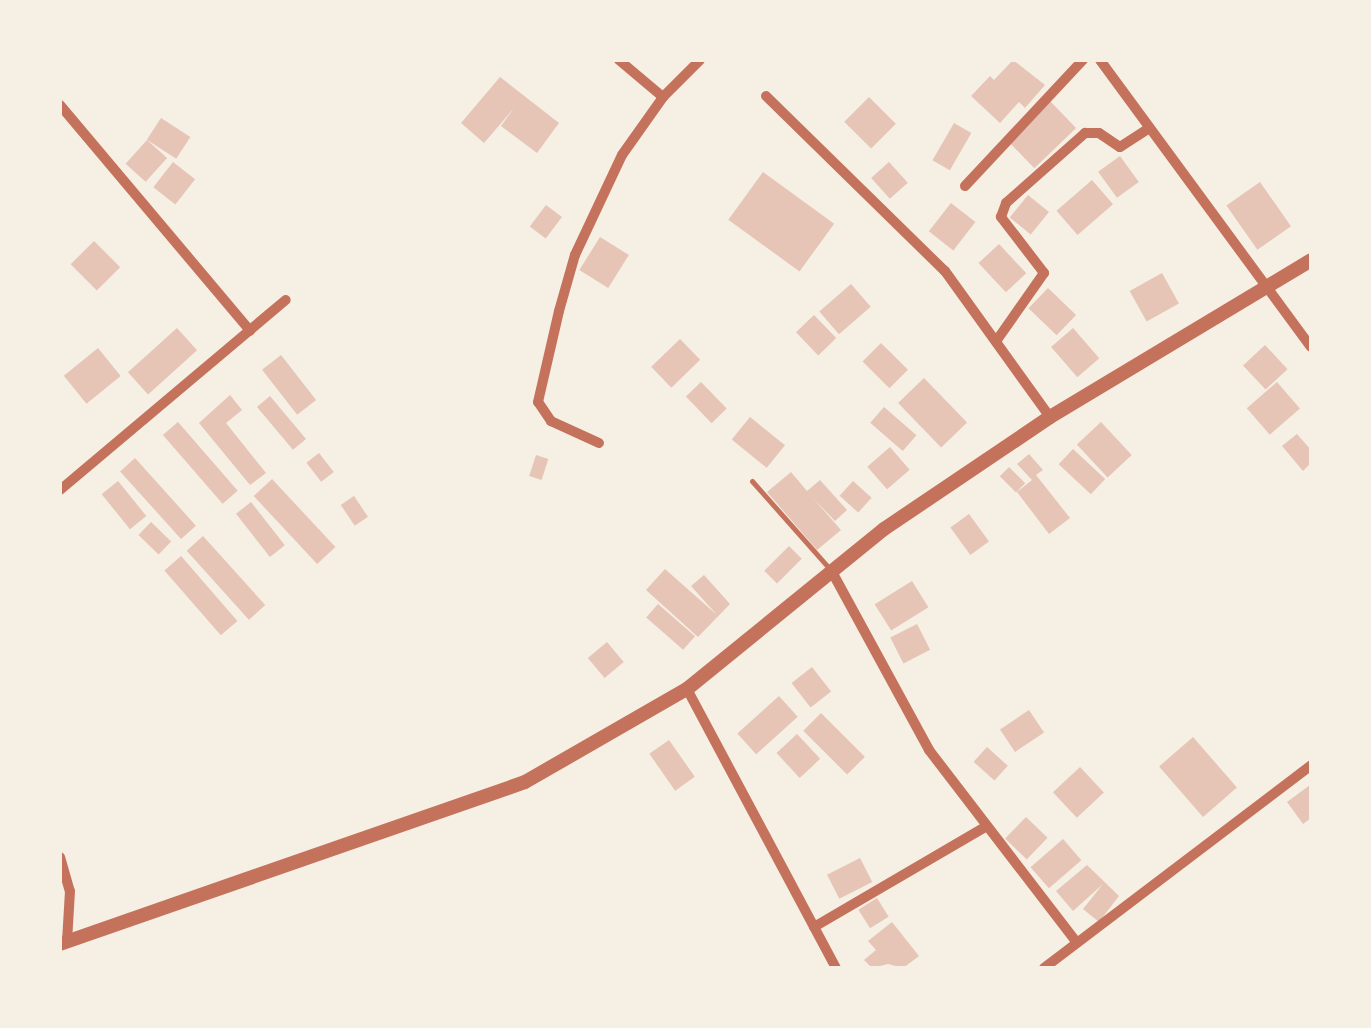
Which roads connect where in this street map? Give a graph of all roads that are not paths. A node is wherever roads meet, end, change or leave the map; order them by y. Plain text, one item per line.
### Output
1 (619, 60) edge
2 (700, 60) edge
3 (1083, 60) edge
4 (1100, 60) edge
5 (766, 96) dead end
6 (663, 97) junction
7 (60, 104) edge
8 (1149, 128) junction
9 (965, 186) dead end
10 (1311, 260) edge
11 (1265, 287) junction
12 (286, 300) dead end
13 (250, 331) junction
14 (997, 340) junction
15 (1311, 347) edge
16 (1050, 417) junction
17 (599, 443) dead end
18 (752, 481) dead end
19 (60, 490) edge
20 (831, 570) junction
21 (686, 689) junction
22 (1311, 765) edge
23 (987, 826) junction
24 (60, 857) edge
25 (72, 909) junction
26 (814, 927) junction
27 (85, 934) junction
28 (64, 942) edge
29 (1077, 943) junction
30 (836, 968) edge
31 (1044, 968) edge

1 - 6 street
2 - 6 street
3 - 9 street
4 - 8 street
5 - 14 street
6 - 17 street
7 - 13 street
8 - 11 street
8 - 14 street
10 - 11 street
11 - 15 street
11 - 16 street
12 - 13 street
13 - 19 street
14 - 16 street
16 - 20 street
18 - 20 lane
20 - 21 street
20 - 23 street
21 - 26 street
21 - 27 street
22 - 29 street
23 - 26 street
23 - 29 street
24 - 25 street
25 - 27 street
25 - 28 street
26 - 30 street
27 - 28 street
29 - 31 street

